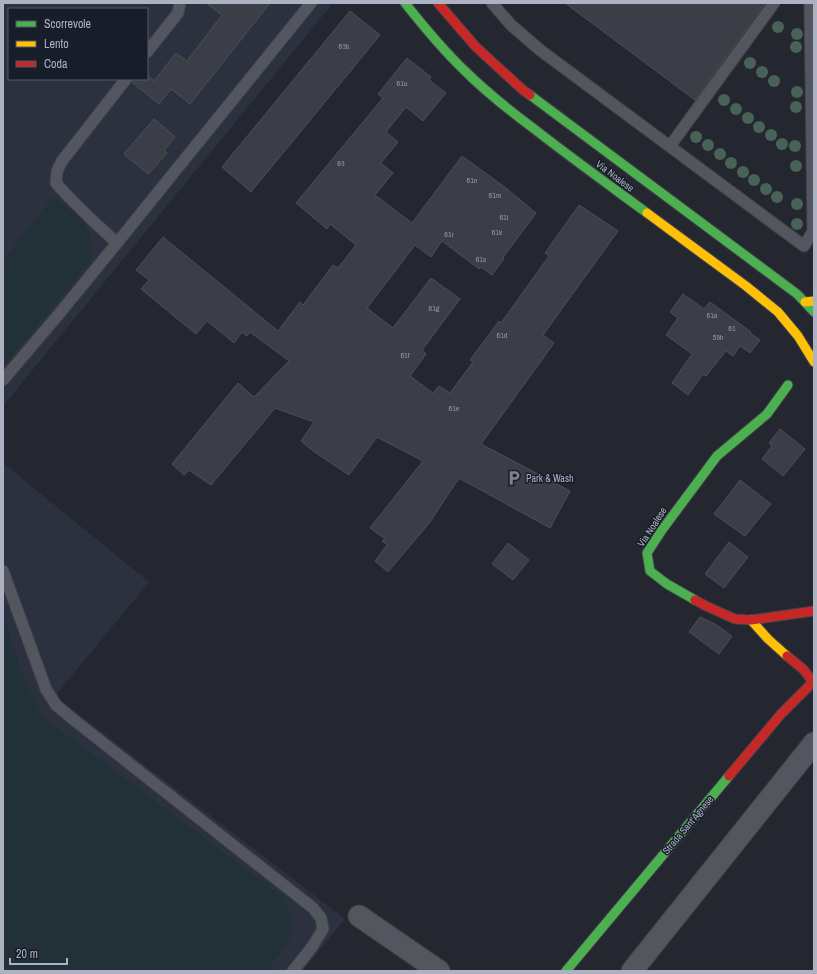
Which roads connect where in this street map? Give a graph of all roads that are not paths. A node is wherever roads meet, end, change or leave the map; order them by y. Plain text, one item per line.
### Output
1 (180, 3) edge
2 (311, 3) edge
3 (405, 3) edge
4 (438, 3) edge
5 (492, 3) edge
6 (774, 3) edge
7 (810, 3) edge
8 (148, 51) edge
9 (125, 80) edge
10 (670, 146) junction
11 (117, 243) junction
12 (809, 301) edge
13 (814, 312) edge
14 (814, 362) edge
15 (3, 380) edge
16 (788, 385) dead end
17 (3, 571) edge
18 (814, 611) edge
19 (751, 620) junction
20 (813, 682) edge
21 (814, 743) edge
22 (359, 916) dead end
23 (293, 971) edge
24 (439, 971) edge
25 (566, 971) edge
26 (632, 971) edge

1 - 8 lane
2 - 11 lane
3 - 14 main road, Via Noalese
4 - 12 main road, Via Noalese
5 - 10 lane
6 - 10 lane
7 - 10 lane
9 - 11 lane
11 - 15 lane
12 - 13 main road, Via Noalese
16 - 19 main road, Via Noalese
17 - 23 lane
18 - 19 main road, Via Noalese
19 - 20 main road, Strada Sant'Agnese
20 - 25 main road, Strada Sant'Agnese
21 - 26 street
22 - 24 street

